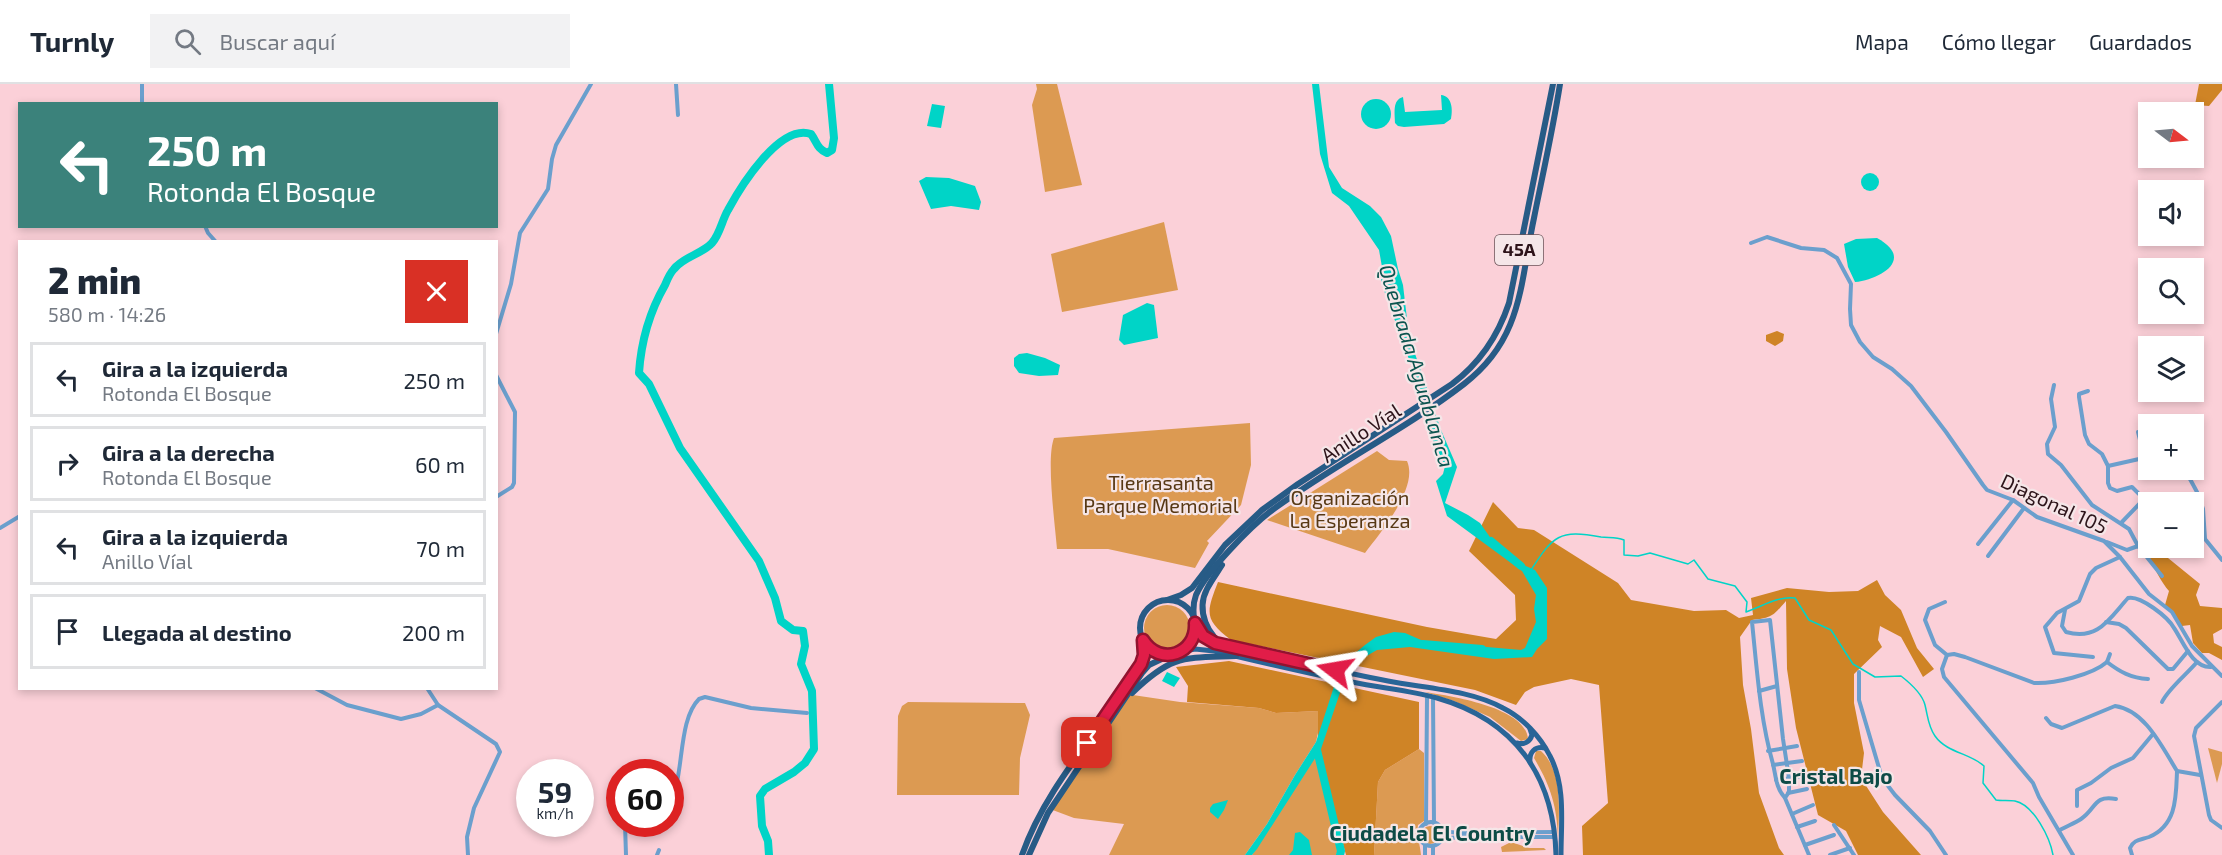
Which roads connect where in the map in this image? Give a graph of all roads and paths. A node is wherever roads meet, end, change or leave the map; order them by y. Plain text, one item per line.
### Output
1 (142, 84) edge
2 (591, 84) edge
3 (676, 84) edge
4 (1553, 84) edge
5 (1560, 84) edge
6 (142, 102) edge
7 (678, 115) dead end
8 (1751, 243) dead end
9 (498, 327) edge
10 (498, 378) edge
11 (2054, 385) dead end
12 (2088, 391) dead end
13 (1442, 395) junction
14 (2138, 459) edge
15 (2108, 466) junction
16 (2191, 480) edge
17 (498, 496) edge
18 (2013, 500) junction
19 (2024, 508) junction
20 (18, 517) edge
21 (2121, 523) junction
22 (0, 528) edge
23 (2104, 541) junction
24 (1978, 544) dead end
25 (2138, 546) joint
26 (1226, 556) junction
27 (1988, 556) dead end
28 (2120, 557) junction
29 (2148, 558) edge
30 (2222, 560) edge
31 (2162, 576) dead end
32 (1167, 600) junction
33 (1945, 602) dead end
34 (2065, 610) junction
35 (1194, 620) junction
36 (2106, 622) junction
37 (1143, 640) junction
38 (1227, 646) junction
39 (2188, 651) junction
40 (1180, 652) junction
41 (2110, 654) dead end
42 (1947, 655) junction
43 (1168, 656) junction
44 (1236, 656) junction
45 (2093, 657) dead end
46 (2107, 662) junction
47 (2197, 662) junction
48 (2212, 667) junction
49 (1859, 672) dead end
50 (2222, 676) edge
51 (2148, 680) dead end
52 (1777, 686) junction
53 (319, 690) edge
54 (428, 690) edge
55 (1759, 691) junction
56 (1430, 696) junction
57 (2162, 702) dead end
58 (2222, 702) edge
59 (438, 705) junction
60 (1120, 706) junction
61 (807, 713) dead end
62 (2046, 718) dead end
63 (1529, 727) junction
64 (2153, 734) junction
65 (1515, 742) junction
66 (1797, 746) dead end
67 (1545, 748) junction
68 (1784, 748) junction
69 (1768, 751) junction
70 (681, 759) edge
71 (1803, 761) dead end
72 (1530, 762) junction
73 (1787, 763) junction
74 (1773, 765) junction
75 (2177, 771) junction
76 (2200, 775) junction
77 (1806, 776) dead end
78 (1789, 778) junction
79 (1776, 780) junction
80 (1807, 789) dead end
81 (1789, 792) junction
82 (1783, 796) junction
83 (2116, 799) dead end
84 (1813, 805) dead end
85 (2077, 806) dead end
86 (1792, 814) junction
87 (1815, 821) dead end
88 (1434, 823) junction
89 (1426, 824) junction
90 (1834, 825) dead end
91 (1797, 827) junction
92 (2222, 828) edge
93 (2060, 830) junction
94 (1442, 831) junction
95 (1554, 834) junction
96 (1834, 835) dead end
97 (625, 837) edge
98 (1441, 839) junction
99 (1425, 844) junction
100 (1805, 845) junction
101 (1433, 846) junction
102 (1850, 848) junction
103 (468, 855) edge
104 (626, 855) edge
105 (1022, 855) edge
106 (1029, 855) edge
107 (1425, 855) edge
108 (1433, 855) edge
109 (1556, 855) edge
110 (1561, 855) edge
111 (1809, 855) edge
112 (1830, 855) edge
113 (1854, 855) edge
114 (1946, 855) edge
115 (2073, 855) edge
116 (2132, 855) edge

1 - 6 street
2 - 9 street
3 - 7 street
4 - 13 highway, Anillo Víal / 45A
5 - 13 highway, Anillo Víal / 45A
8 - 18 street, Diagonal 105
10 - 17 street
11 - 21 street
12 - 15 street
13 - 26 highway, Anillo Víal / 45A
13 - 32 highway, Anillo Víal / 45A
14 - 15 street
15 - 21 street
16 - 30 street
18 - 19 street, Diagonal 105
18 - 24 street
19 - 23 street, Diagonal 105
19 - 27 street
20 - 22 street
21 - 25 street
23 - 25 street
23 - 28 street, Diagonal 105
26 - 35 highway, Anillo Víal / 45A
26 - 38 highway
28 - 34 street
28 - 48 street, Diagonal 105
29 - 31 street
32 - 35 highway
32 - 37 highway
33 - 42 street
34 - 36 street
34 - 45 street
35 - 38 main road
35 - 40 highway
36 - 39 street
36 - 39 street
37 - 43 highway
37 - 105 highway
38 - 63 main road
39 - 47 street
40 - 43 highway
40 - 44 main road
41 - 46 street
42 - 46 street
42 - 93 street
43 - 60 highway
44 - 56 main road
44 - 60 highway
46 - 51 street
47 - 48 street
47 - 57 street
48 - 50 street, Diagonal 105
49 - 114 street
52 - 55 street
52 - 55 street
52 - 68 street
53 - 59 street
54 - 59 street
55 - 69 street
56 - 65 main road
56 - 88 street
56 - 89 street
58 - 76 street
59 - 103 street
60 - 106 highway
61 - 70 street
62 - 64 street
63 - 65 main road
63 - 67 main road
64 - 75 street
64 - 85 street
65 - 72 main road
66 - 68 street
67 - 72 main road
67 - 110 main road
68 - 69 street
68 - 73 street
69 - 74 street
71 - 73 street
72 - 95 main road
73 - 74 street
73 - 78 street
74 - 79 street
75 - 76 street
75 - 116 street
76 - 92 street
77 - 78 street
78 - 79 street
78 - 81 street
79 - 82 street
80 - 81 street
81 - 82 street
82 - 86 street
83 - 93 street
84 - 86 street
86 - 91 street
87 - 91 street
88 - 89 street
88 - 94 street
89 - 99 street
90 - 102 street
91 - 100 street
93 - 115 street
94 - 95 street
94 - 98 street
95 - 98 street
95 - 109 main road
96 - 100 street
97 - 104 street
98 - 101 street
99 - 101 street
99 - 107 street
100 - 111 street
101 - 108 street
102 - 112 street
102 - 113 street

